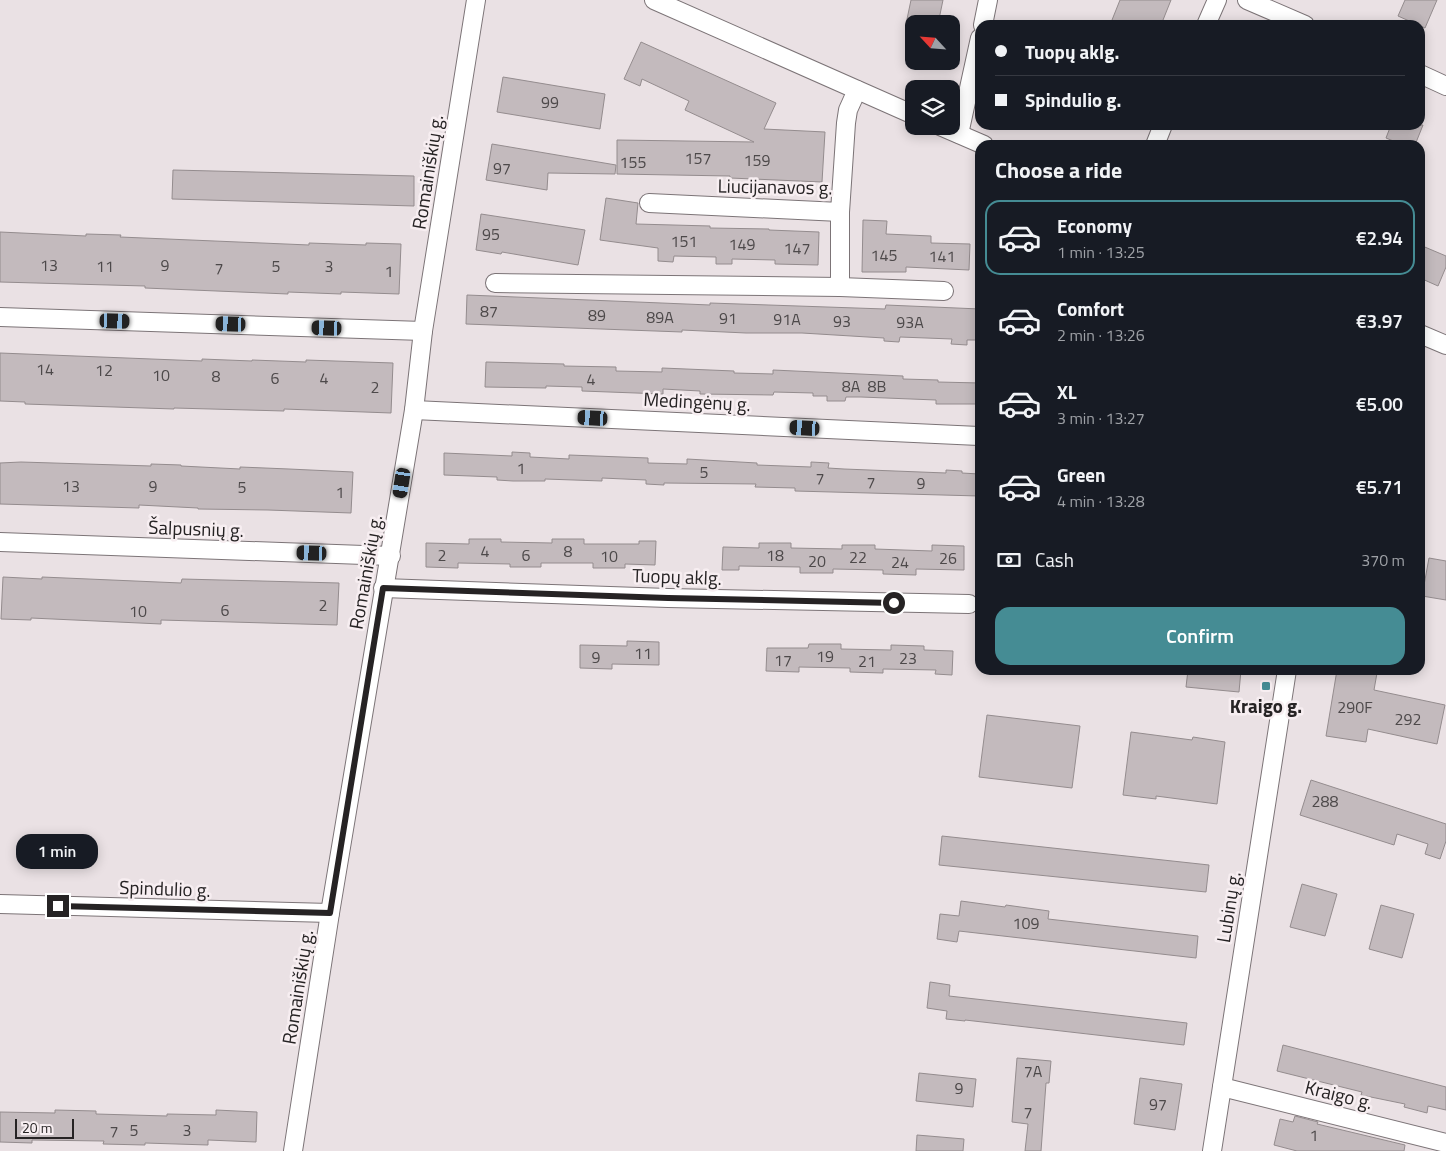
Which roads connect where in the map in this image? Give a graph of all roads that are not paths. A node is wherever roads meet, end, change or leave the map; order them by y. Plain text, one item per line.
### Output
1 (476, 0) edge
2 (654, 0) edge
3 (988, 0) edge
4 (1217, 0) edge
5 (1247, 0) edge
6 (984, 20) edge
7 (1208, 20) edge
8 (1293, 20) edge
9 (975, 61) edge
10 (1425, 76) edge
11 (1446, 86) edge
12 (857, 90) junction
13 (905, 111) edge
14 (960, 129) edge
15 (960, 134) edge
16 (975, 141) edge
17 (649, 203) dead end
18 (840, 212) junction
19 (495, 283) dead end
20 (840, 287) junction
21 (944, 291) dead end
22 (0, 317) edge
23 (423, 331) junction
24 (1425, 336) edge
25 (1446, 345) edge
26 (414, 410) junction
27 (975, 436) edge
28 (0, 542) edge
29 (391, 556) junction
30 (383, 588) junction
31 (969, 604) dead end
32 (1285, 675) edge
33 (0, 904) edge
34 (330, 913) junction
35 (1222, 1086) junction
36 (1446, 1143) edge
37 (293, 1151) edge
38 (1212, 1151) edge

1 - 23 street, Romainiškių g.
2 - 12 street
3 - 6 street
4 - 7 street
5 - 8 street
9 - 14 street
10 - 11 street
12 - 13 street
12 - 18 street, Liucijanavos g.
15 - 16 street
17 - 18 street, Liucijanavos g.
18 - 20 street
19 - 20 street
20 - 21 street
22 - 23 street
23 - 26 street, Romainiškių g.
24 - 25 street
26 - 27 street, Medingėnų g.
26 - 29 street, Romainiškių g.
28 - 29 street, Šalpusnių g.
29 - 30 street, Romainiškių g.
30 - 31 street, Tuopų aklg.
30 - 34 street, Romainiškių g.
32 - 35 street, Lubinų g.
33 - 34 street, Spindulio g.
34 - 37 street, Romainiškių g.
35 - 36 street, Kraigo g.
35 - 38 street, Lubinų g.

